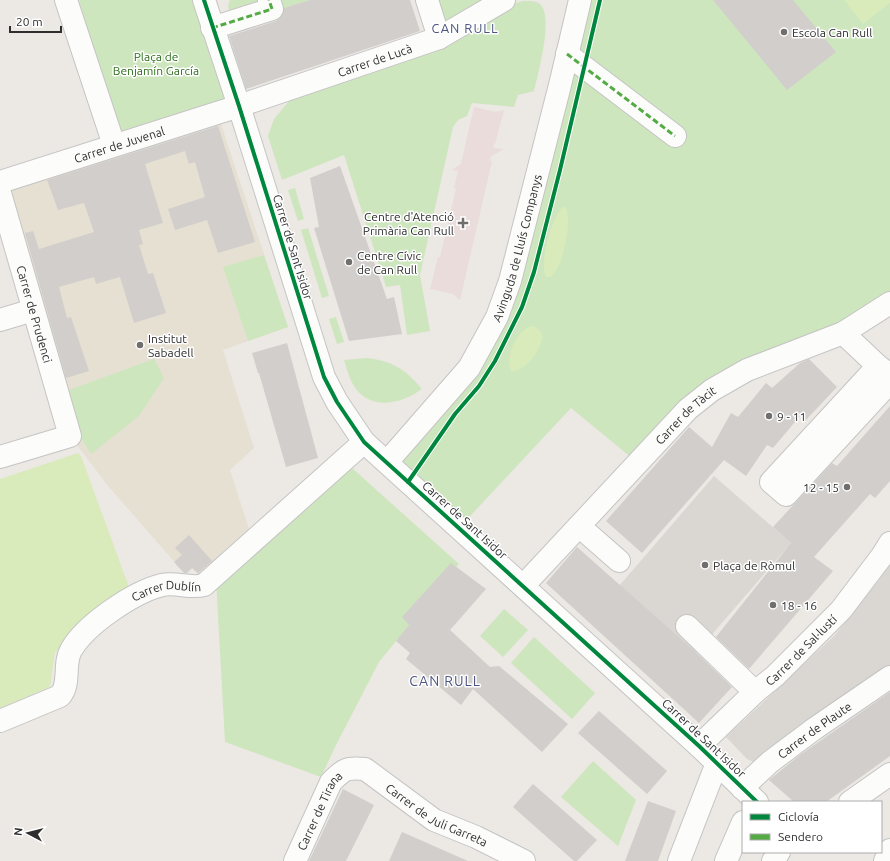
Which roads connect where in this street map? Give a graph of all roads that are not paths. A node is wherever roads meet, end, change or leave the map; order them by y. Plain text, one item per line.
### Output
1 (66, 0) edge
2 (205, 0) edge
3 (269, 0) edge
4 (427, 0) edge
5 (504, 0) edge
6 (580, 0) edge
7 (212, 28) junction
8 (439, 38) junction
9 (567, 54) junction
10 (239, 106) junction
11 (675, 136) dead end
12 (114, 145) junction
13 (0, 182) edge
14 (0, 193) edge
15 (890, 303) edge
16 (33, 310) junction
17 (0, 320) edge
18 (844, 333) junction
19 (886, 374) edge
20 (364, 442) junction
21 (0, 457) edge
22 (387, 462) junction
23 (579, 526) junction
24 (890, 543) edge
25 (619, 561) dead end
26 (523, 586) junction
27 (687, 626) dead end
28 (890, 677) edge
29 (755, 692) junction
30 (0, 721) edge
31 (699, 746) junction
32 (717, 763) junction
33 (352, 768) joint
34 (890, 774) edge
35 (751, 798) edge
36 (851, 801) edge
37 (742, 824) edge
38 (890, 850) edge
39 (294, 861) edge
40 (524, 861) edge
41 (679, 861) edge
42 (726, 861) edge
43 (885, 861) edge

1 - 12 street
2 - 7 street, Carrer de Sant Isidor
3 - 7 street
4 - 8 street
5 - 8 street, Carrer de Lucà
6 - 9 street, Avinguda de Lluís Companys
7 - 10 street, Carrer de Sant Isidor
8 - 10 street, Carrer de Lucà
9 - 11 street
9 - 22 street, Avinguda de Lluís Companys
10 - 12 street, Carrer de Juvenal
10 - 20 street, Carrer de Sant Isidor
12 - 13 street, Carrer de Juvenal
14 - 16 street, Carrer de Prudenci
15 - 18 street, Carrer de Tàcit
16 - 17 street
16 - 21 street, Carrer de Prudenci
18 - 19 street
18 - 23 street, Carrer de Tàcit
19 - 19 street
20 - 22 street, Carrer de Sant Isidor
20 - 30 street, Carrer Dublín
22 - 26 street, Carrer de Sant Isidor
23 - 25 street
23 - 26 street, Carrer de Tàcit
24 - 29 street, Carrer de Sal·lustí
26 - 31 street, Carrer de Sant Isidor
27 - 29 street
28 - 35 street, Carrer de Plaute
29 - 31 street, Carrer de Sal·lustí
31 - 32 street, Carrer de Sant Isidor
32 - 35 street, Carrer de Sant Isidor
32 - 41 street
33 - 39 street, Carrer de Tirana
33 - 40 street, Carrer de Juli Garreta
34 - 36 street
37 - 42 street
38 - 43 street

